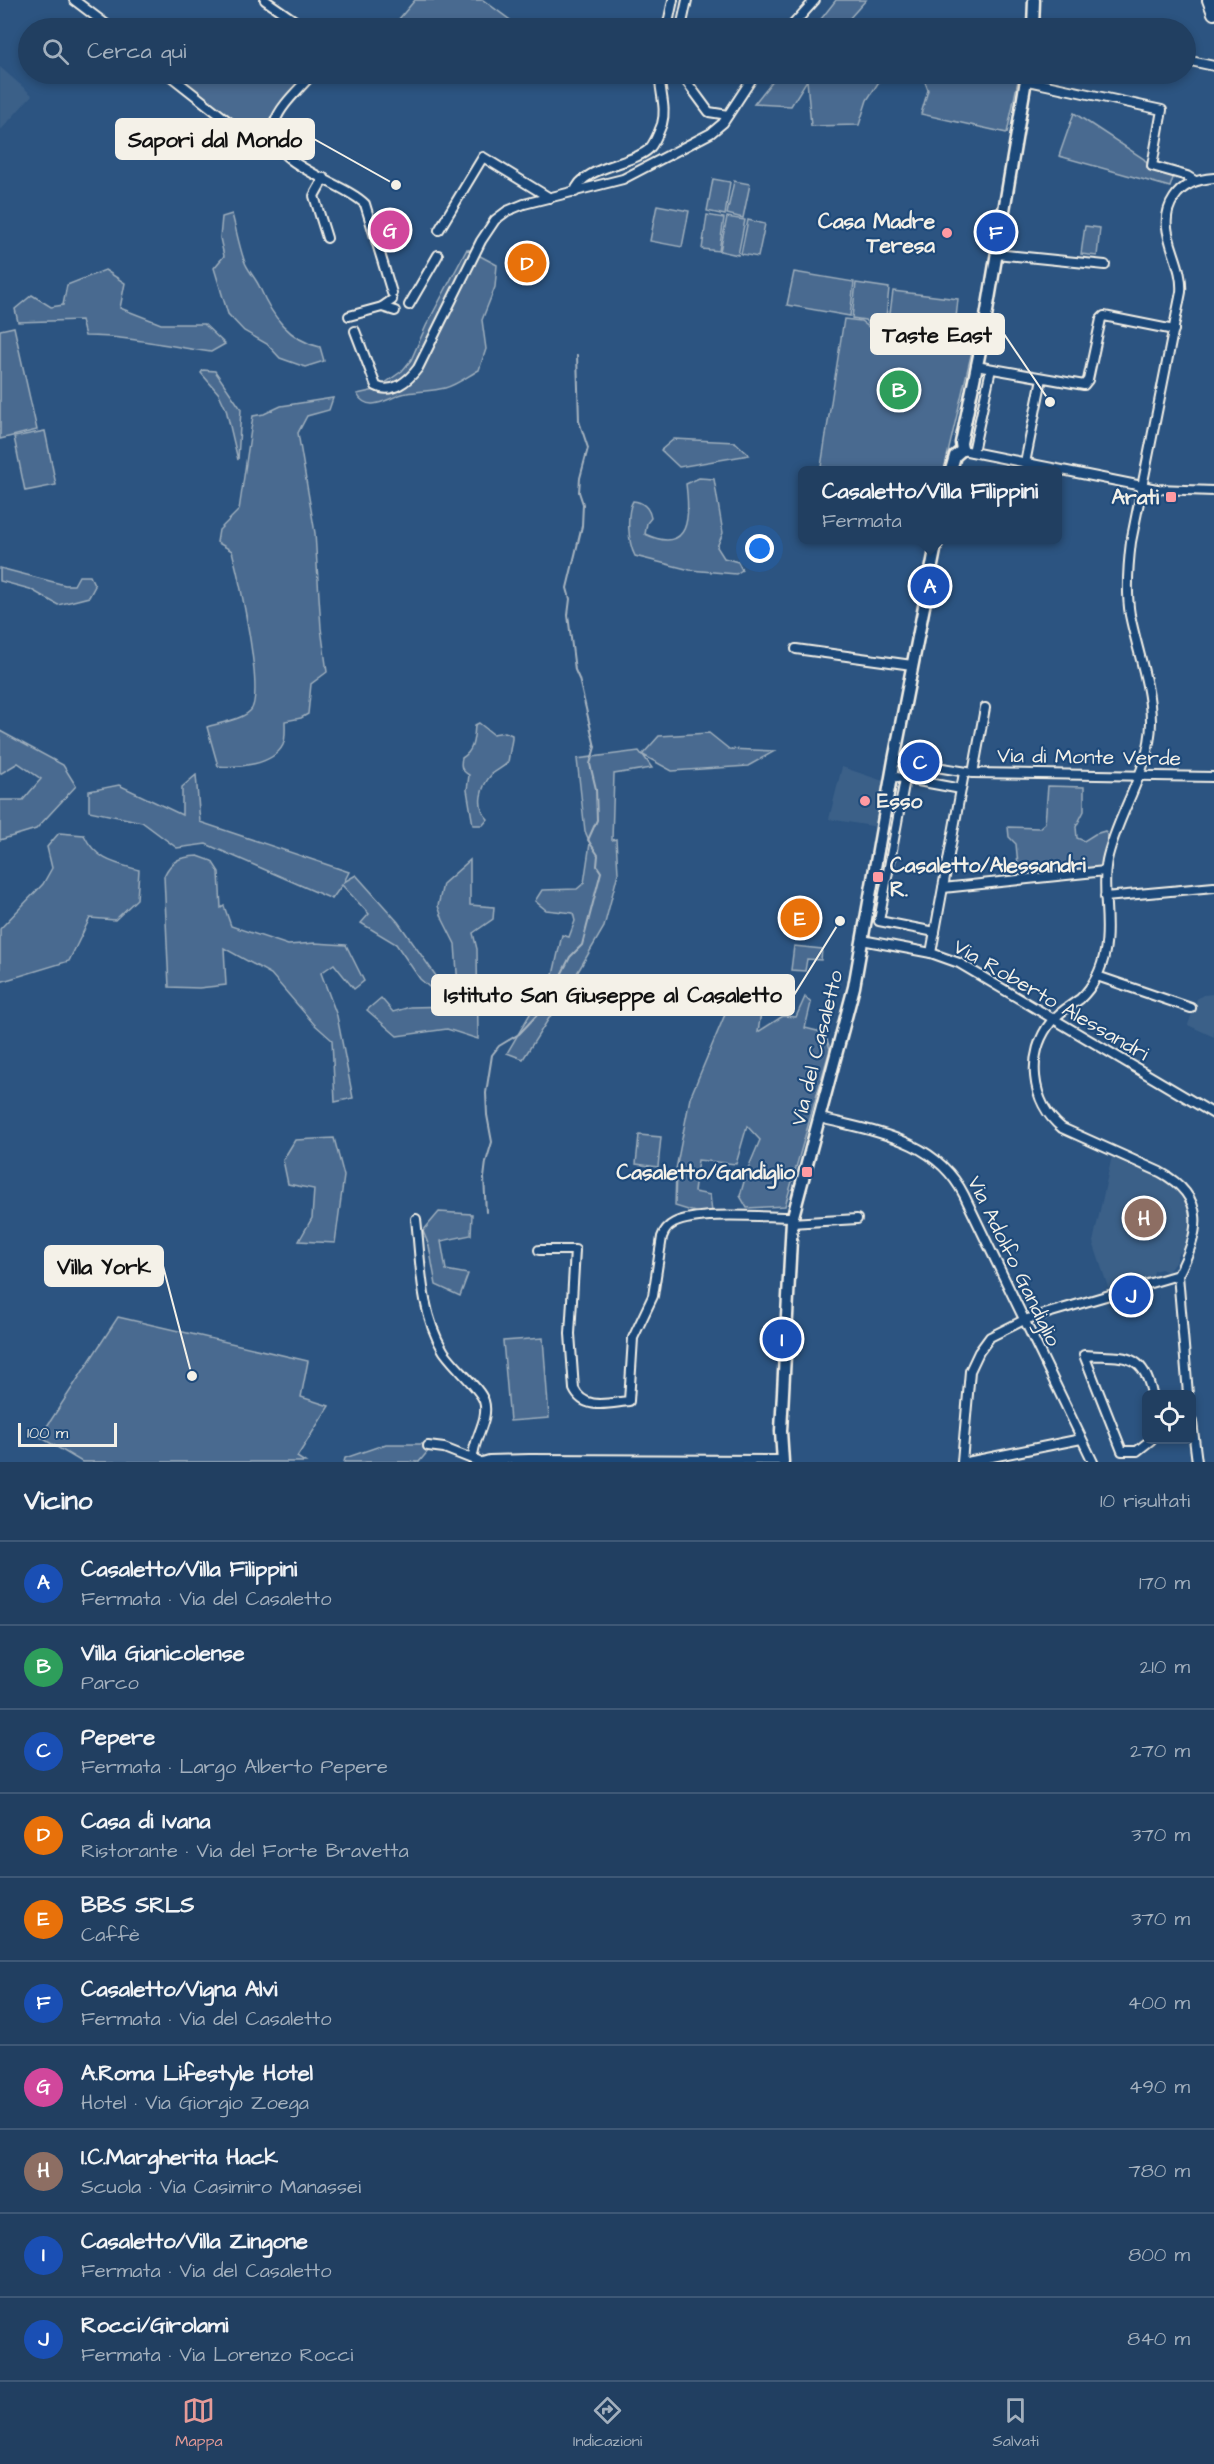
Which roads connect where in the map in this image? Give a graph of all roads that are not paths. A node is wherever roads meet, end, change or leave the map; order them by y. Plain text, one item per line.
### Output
1 (74, 0) edge
2 (266, 0) edge
3 (673, 0) edge
4 (687, 0) edge
5 (815, 0) edge
6 (1034, 0) edge
7 (1209, 0) edge
8 (1214, 13) edge
9 (98, 18) edge
10 (291, 18) edge
11 (669, 18) edge
12 (683, 18) edge
13 (799, 18) edge
14 (1033, 18) edge
15 (1196, 62) edge
16 (1214, 66) edge
17 (180, 84) edge
18 (304, 84) edge
19 (661, 84) edge
20 (689, 84) edge
21 (748, 84) edge
22 (1027, 84) edge
23 (1056, 84) edge
24 (728, 115) junction
25 (275, 143) junction
26 (257, 144) joint
27 (324, 178) junction
28 (1214, 178) edge
29 (1195, 182) junction
30 (575, 192) junction
31 (550, 198) junction
32 (439, 230) dead end
33 (327, 238) dead end
34 (996, 254) junction
35 (438, 255) dead end
36 (1105, 265) dead end
37 (409, 305) dead end
38 (382, 307) junction
39 (395, 311) dead end
40 (349, 316) dead end
41 (1174, 330) junction
42 (355, 331) dead end
43 (976, 366) junction
44 (990, 369) junction
45 (1042, 378) junction
46 (967, 451) junction
47 (1025, 463) junction
48 (952, 466) edge
49 (1040, 466) edge
50 (1062, 470) edge
51 (1142, 486) junction
52 (1214, 491) edge
53 (936, 544) edge
54 (796, 649) dead end
55 (912, 664) junction
56 (985, 708) dead end
57 (894, 760) junction
58 (964, 773) junction
59 (973, 773) junction
60 (891, 776) junction
61 (1138, 776) junction
62 (1214, 777) edge
63 (905, 779) junction
64 (961, 789) junction
65 (1105, 871) junction
66 (1214, 887) edge
67 (943, 888) junction
68 (1105, 897) junction
69 (934, 932) junction
70 (862, 940) junction
71 (931, 953) junction
72 (1097, 976) junction
73 (1191, 1008) dead end
74 (1054, 1019) junction
75 (1214, 1114) edge
76 (820, 1118) junction
77 (416, 1219) dead end
78 (857, 1219) dead end
79 (792, 1220) junction
80 (539, 1250) dead end
81 (1178, 1275) junction
82 (1024, 1320) junction
83 (1151, 1390) edge
84 (1188, 1390) edge
85 (1081, 1439) junction
86 (1146, 1444) edge
87 (1194, 1444) edge
88 (428, 1446) dead end
89 (477, 1461) edge
90 (783, 1461) edge
91 (962, 1462) edge
92 (967, 1462) edge
93 (1093, 1462) edge
94 (1197, 1462) edge

1 - 9 street
2 - 10 street
3 - 11 street
4 - 12 street
5 - 13 street
6 - 14 street
7 - 8 main road
15 - 16 street
17 - 26 street
18 - 25 street
19 - 30 street
20 - 24 street
21 - 24 street
22 - 34 street
23 - 29 street
24 - 30 street
25 - 26 street
25 - 27 street
27 - 33 street
27 - 38 street
28 - 29 street
29 - 41 street
30 - 31 street
31 - 32 street
31 - 42 street
34 - 36 street
34 - 43 street
35 - 37 street
38 - 39 street
38 - 40 street
41 - 45 street
41 - 51 street
43 - 44 street
43 - 46 street
44 - 45 street
44 - 46 street
45 - 47 street
46 - 47 street
46 - 48 street
47 - 49 street
50 - 51 street
51 - 52 street
51 - 61 street
53 - 55 street, Via del Casaletto
54 - 55 street
55 - 57 street, Via del Casaletto
56 - 59 street
57 - 58 street, Via di Monte Verde
57 - 60 street, Via del Casaletto
58 - 59 street, Via di Monte Verde
58 - 64 street
59 - 61 street, Via di Monte Verde
60 - 63 street
60 - 70 street, Via del Casaletto
61 - 62 street, Via di Monte Verde
61 - 65 street
63 - 64 street
63 - 69 street
64 - 67 street
65 - 67 street
65 - 68 street
66 - 68 street
67 - 69 street
68 - 72 street
69 - 71 street
70 - 71 street, Via Roberto Alessandri
70 - 76 street, Via del Casaletto
71 - 74 street, Via Roberto Alessandri
72 - 73 street
72 - 74 street
74 - 75 street, Via Roberto Alessandri
74 - 81 street
76 - 79 street, Via del Casaletto
76 - 82 street, Via Adolfo Gandiglio
77 - 89 street
78 - 79 street
79 - 80 street
79 - 90 street, Via del Casaletto
81 - 82 street
81 - 84 street
82 - 85 street, Via Adolfo Gandiglio
82 - 91 street
83 - 86 street
85 - 92 street
85 - 93 street, Via Adolfo Gandiglio
87 - 94 street
88 - 89 street
89 - 90 street

